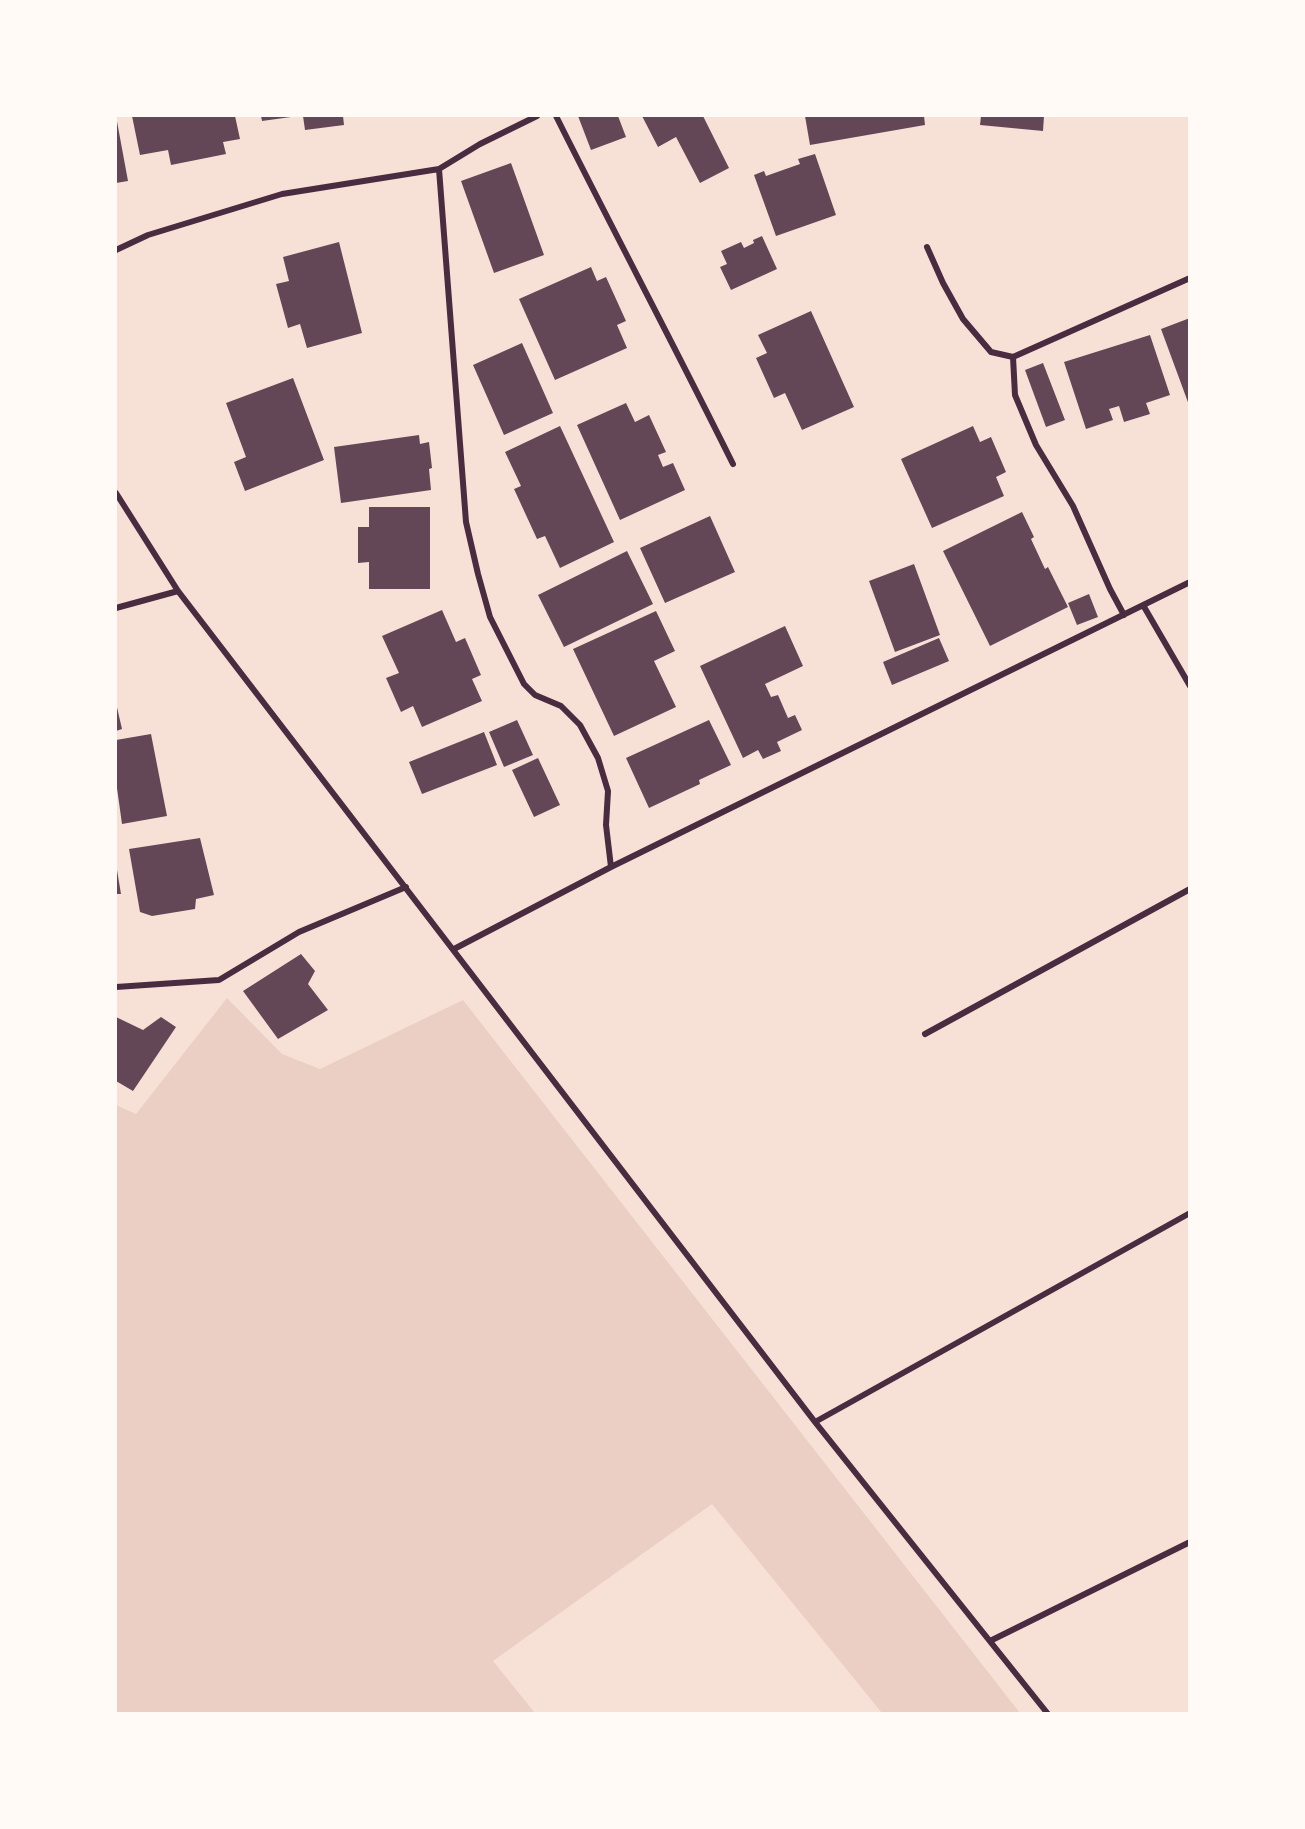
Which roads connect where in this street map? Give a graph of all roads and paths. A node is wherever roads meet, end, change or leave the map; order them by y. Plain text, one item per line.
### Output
1 (537, 116) edge
2 (556, 116) edge
3 (440, 169) junction
4 (927, 247) dead end
5 (116, 250) edge
6 (1190, 278) edge
7 (1013, 357) junction
8 (733, 464) dead end
9 (116, 493) edge
10 (1190, 582) edge
11 (178, 591) junction
12 (1143, 605) junction
13 (116, 608) edge
14 (1124, 615) junction
15 (1190, 686) edge
16 (611, 867) junction
17 (406, 887) junction
18 (1190, 890) edge
19 (454, 949) junction
20 (116, 987) edge
21 (925, 1034) dead end
22 (1190, 1213) edge
23 (815, 1422) junction
24 (1190, 1542) edge
25 (990, 1641) junction
26 (1048, 1713) edge

1 - 3 street
2 - 8 street
3 - 5 street
3 - 16 street
4 - 7 street
6 - 7 street
7 - 14 street
9 - 11 street
10 - 12 street
11 - 13 street
11 - 17 street
12 - 14 street
12 - 15 street
14 - 16 street
16 - 19 street
17 - 19 street
17 - 20 street
18 - 21 street
19 - 23 street
22 - 23 street
23 - 25 street
24 - 25 street
25 - 26 street

